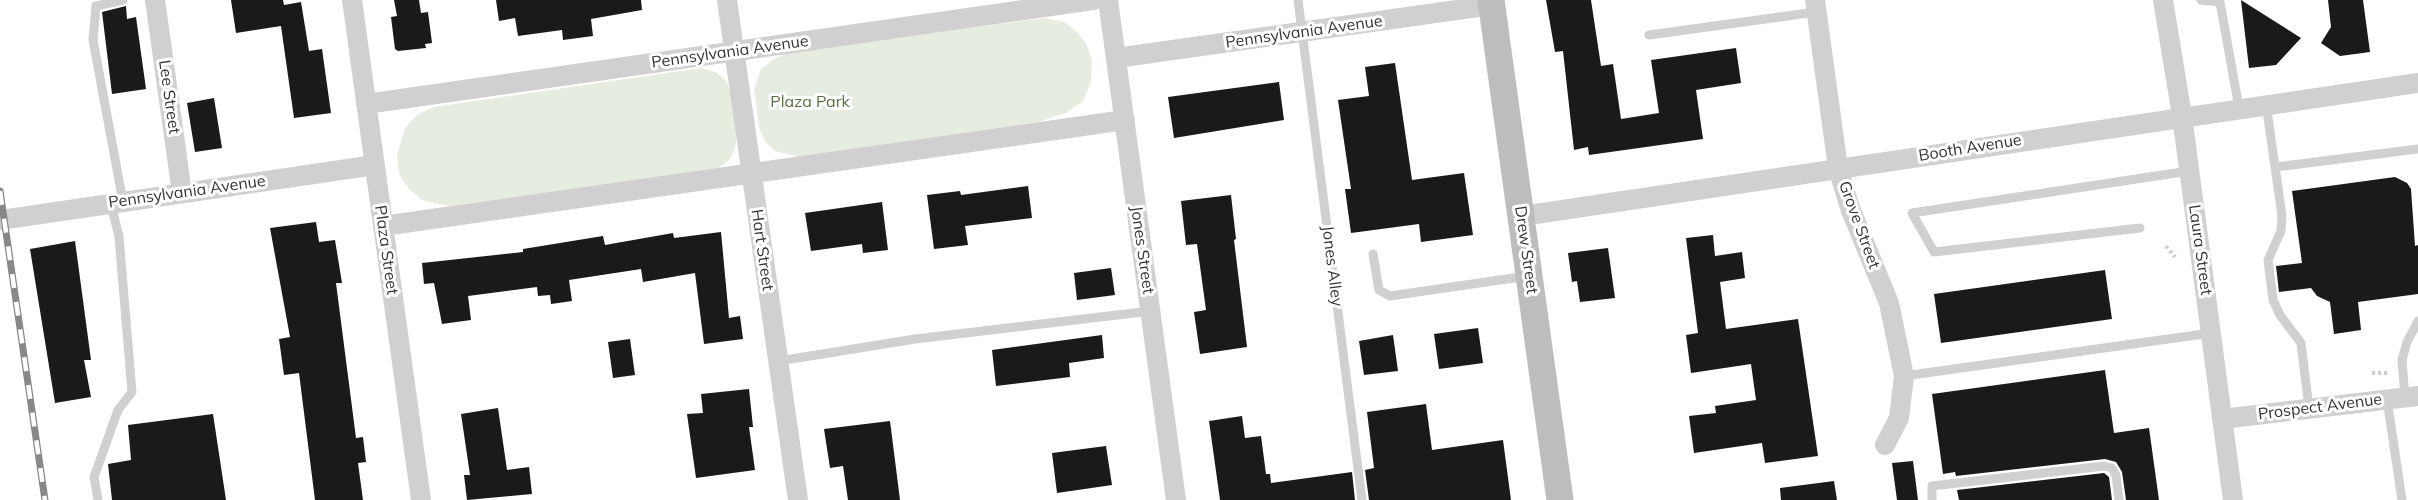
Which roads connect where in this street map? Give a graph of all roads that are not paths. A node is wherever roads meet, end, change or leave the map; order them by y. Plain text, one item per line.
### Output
1 (123, 0) edge
2 (155, 0) edge
3 (352, 0) edge
4 (727, 0) edge
5 (1093, 0) edge
6 (1108, 0) edge
7 (1298, 0) edge
8 (2201, 0) edge
9 (2167, 1) edge
10 (1492, 3) edge
11 (1815, 6) edge
12 (1302, 32) junction
13 (1649, 35) dead end
14 (734, 52) junction
15 (1116, 58) junction
16 (2418, 83) edge
17 (366, 104) junction
18 (2266, 104) junction
19 (2239, 108) junction
20 (2182, 116) junction
21 (1125, 120) junction
22 (2418, 149) edge
23 (375, 165) junction
24 (2276, 167) junction
25 (1838, 168) junction
26 (2189, 171) junction
27 (752, 175) junction
28 (183, 193) junction
29 (117, 203) junction
30 (1522, 216) junction
31 (0, 220) edge
32 (383, 226) junction
33 (2140, 228) dead end
34 (1373, 254) dead end
35 (1530, 276) junction
36 (1151, 311) junction
37 (2418, 321) edge
38 (2211, 333) junction
39 (778, 361) junction
40 (1904, 376) junction
41 (2403, 397) edge
42 (2309, 408) junction
43 (2222, 418) junction
44 (1885, 445) dead end
45 (98, 500) edge
46 (421, 500) edge
47 (798, 500) edge
48 (1176, 500) edge
49 (1362, 500) edge
50 (1560, 500) edge
51 (1932, 500) edge
52 (2119, 500) edge
53 (2233, 500) edge
54 (2402, 500) edge

1 - 29 lane
2 - 28 street, Lee Street
3 - 17 street, Plaza Street
4 - 14 street, Hart Street
5 - 14 street, Pennsylvania Avenue
6 - 15 street, Jones Street
7 - 12 lane, Jones Alley
8 - 19 lane
9 - 20 street, Laura Street
10 - 12 street, Pennsylvania Avenue
10 - 30 main road, Drew Street
11 - 13 lane
11 - 25 street, Grove Street
12 - 15 street, Pennsylvania Avenue
12 - 49 lane, Jones Alley
14 - 17 street, Pennsylvania Avenue
14 - 27 street, Hart Street
15 - 21 street, Jones Street
16 - 18 street, Booth Avenue
17 - 23 street, Plaza Street
18 - 19 street, Booth Avenue
18 - 24 lane
19 - 20 street, Booth Avenue
20 - 25 street, Booth Avenue
20 - 26 street, Laura Street
21 - 27 street
21 - 36 street, Jones Street
22 - 24 lane
23 - 28 street, Pennsylvania Avenue
23 - 32 street, Plaza Street
24 - 42 lane
25 - 30 street, Booth Avenue
25 - 40 street, Grove Street
26 - 33 lane
26 - 38 street, Laura Street
27 - 32 street
27 - 39 street, Hart Street
28 - 29 street, Pennsylvania Avenue
29 - 31 street, Pennsylvania Avenue
29 - 45 lane
30 - 35 main road, Drew Street
32 - 46 street, Plaza Street
34 - 35 lane
35 - 50 main road, Drew Street
36 - 39 lane
36 - 48 street, Jones Street
37 - 41 lane
38 - 40 lane
38 - 43 street, Laura Street
39 - 47 street, Hart Street
40 - 44 street, Grove Street
41 - 42 street, Prospect Avenue
41 - 54 lane
42 - 43 street, Prospect Avenue
43 - 53 street, Laura Street
51 - 52 lane

